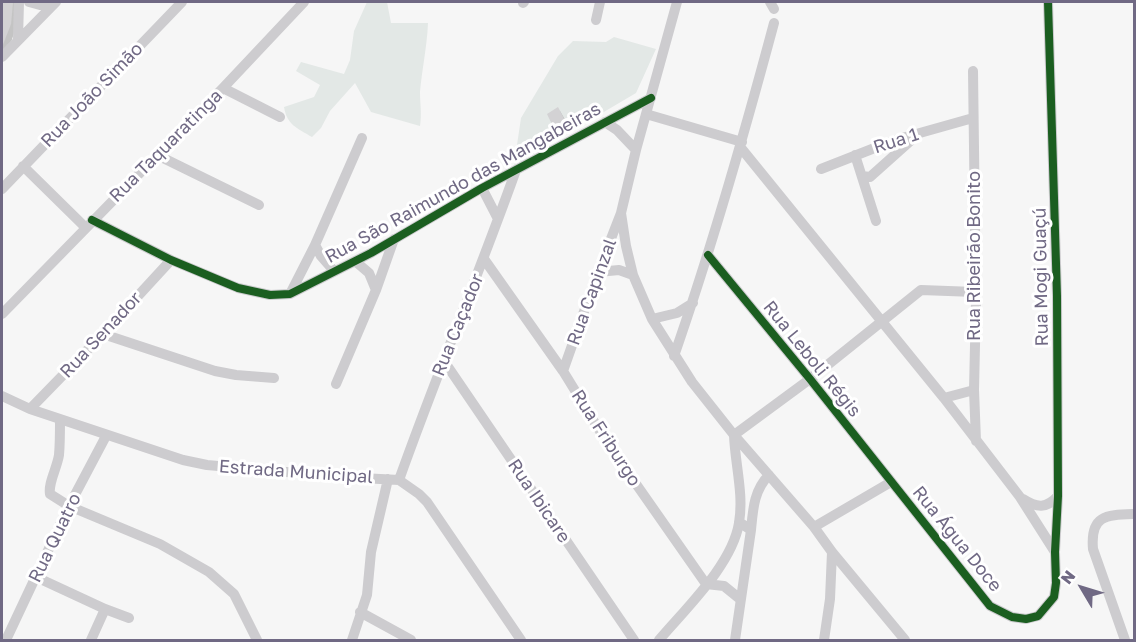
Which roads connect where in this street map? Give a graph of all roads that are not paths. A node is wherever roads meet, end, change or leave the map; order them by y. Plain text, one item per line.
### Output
1 (19, 2) edge
2 (29, 2) edge
3 (55, 2) edge
4 (183, 2) edge
5 (304, 2) edge
6 (600, 2) edge
7 (677, 2) edge
8 (1048, 2) edge
9 (596, 20) dead end
10 (774, 23) dead end
11 (18, 39) junction
12 (2, 57) edge
13 (973, 71) dead end
14 (223, 88) junction
15 (651, 98) junction
16 (646, 114) junction
17 (280, 117) dead end
18 (973, 118) junction
19 (605, 122) junction
20 (918, 134) junction
21 (362, 138) dead end
22 (742, 145) junction
23 (636, 150) junction
24 (157, 155) junction
25 (855, 155) junction
26 (23, 166) junction
27 (820, 169) dead end
28 (516, 170) junction
29 (861, 176) junction
30 (482, 188) junction
31 (2, 189) edge
32 (259, 205) dead end
33 (621, 213) junction
34 (498, 219) junction
35 (876, 221) dead end
36 (89, 224) junction
37 (394, 240) junction
38 (315, 245) junction
39 (708, 255) junction
40 (484, 259) junction
41 (171, 260) junction
42 (355, 261) junction
43 (334, 271) junction
44 (597, 272) junction
45 (633, 275) junction
46 (376, 290) junction
47 (975, 292) junction
48 (290, 294) junction
49 (693, 303) junction
50 (2, 314) edge
51 (652, 319) junction
52 (882, 322) junction
53 (103, 334) junction
54 (674, 356) junction
55 (444, 361) junction
56 (563, 371) junction
57 (274, 378) dead end
58 (810, 379) junction
59 (336, 384) dead end
60 (974, 390) junction
61 (2, 396) edge
62 (944, 398) junction
63 (30, 409) junction
64 (60, 420) junction
65 (734, 435) junction
66 (106, 436) junction
67 (976, 441) junction
68 (769, 475) junction
69 (394, 479) junction
70 (891, 482) junction
71 (1058, 495) junction
72 (1020, 497) junction
73 (69, 506) junction
74 (1134, 514) edge
75 (739, 522) junction
76 (814, 526) junction
77 (752, 530) junction
78 (832, 552) junction
79 (1055, 552) junction
80 (36, 577) junction
81 (706, 584) junction
82 (740, 599) junction
83 (105, 609) junction
84 (360, 612) junction
85 (129, 618) dead end
86 (6, 640) edge
87 (91, 640) edge
88 (257, 640) edge
89 (351, 640) edge
90 (411, 640) edge
91 (520, 640) edge
92 (634, 640) edge
93 (659, 640) edge
94 (735, 640) edge
95 (824, 640) edge
96 (905, 640) edge
97 (1125, 640) edge

1 - 11 street
2 - 3 street
3 - 11 street
4 - 26 street, Rua João Simão
5 - 14 street, Rua Taquaratinga
6 - 9 street
7 - 15 street
8 - 71 street, Rua Mogi Guaçú
10 - 22 street
11 - 12 street
13 - 18 street, Rua Ribeirão Bonito
14 - 17 street
14 - 24 street, Rua Taquaratinga
15 - 16 street
15 - 19 street, Rua São Raimundo das Mangabeiras
16 - 22 street
16 - 23 street
18 - 20 street, Rua 1
18 - 47 street, Rua Ribeirão Bonito
19 - 23 street
19 - 28 street, Rua São Raimundo das Mangabeiras
20 - 25 street, Rua 1
20 - 29 street
21 - 38 street
22 - 39 street
22 - 52 street
23 - 33 street
24 - 32 street
24 - 36 street, Rua Taquaratinga
25 - 27 street, Rua 1
25 - 29 street
26 - 31 street, Rua João Simão
26 - 36 street
28 - 30 street, Rua São Raimundo das Mangabeiras
28 - 34 street, Rua Caçador
29 - 35 street
30 - 34 street
30 - 37 street, Rua São Raimundo das Mangabeiras
33 - 44 street, Rua Capinzal
33 - 45 street
34 - 40 street, Rua Caçador
36 - 41 street
36 - 50 street, Rua Taquaratinga
37 - 42 street, Rua São Raimundo das Mangabeiras
37 - 46 street
38 - 43 street
38 - 48 street
39 - 49 street
39 - 58 street, Rua Leboli Régis
40 - 55 street, Rua Caçador
40 - 56 street, Rua Friburgo
41 - 48 street
41 - 53 street, Rua Senador
42 - 43 street, Rua São Raimundo das Mangabeiras
42 - 46 street
43 - 48 street, Rua São Raimundo das Mangabeiras
44 - 45 street
44 - 56 street, Rua Capinzal
45 - 51 street
46 - 59 street
47 - 52 street
47 - 60 street, Rua Ribeirão Bonito
49 - 51 street
49 - 54 street
51 - 54 street
52 - 58 street
52 - 62 street
53 - 57 street
53 - 63 street, Rua Senador
54 - 65 street
55 - 69 street, Rua Caçador
55 - 92 street, Rua Ibicare
56 - 81 street, Rua Friburgo
58 - 65 street
58 - 70 street, Rua Leboli Régis
60 - 62 street
60 - 67 street, Rua Ribeirão Bonito
61 - 63 street, Estrada Municipal
62 - 67 street
63 - 64 street, Estrada Municipal
64 - 66 street, Estrada Municipal
64 - 73 street
65 - 68 street
65 - 75 street
66 - 69 street, Estrada Municipal
66 - 73 street, Rua Quatro
67 - 72 street
68 - 76 street
68 - 77 street
69 - 84 street, Rua Caçador
69 - 91 street, Estrada Municipal
70 - 76 street, Rua Água Doce
70 - 79 street, Rua Água Doce
71 - 72 street
71 - 79 street, Rua Mogi Guaçú
72 - 79 street
73 - 80 street, Rua Quatro
73 - 88 street
74 - 97 street
75 - 77 street
75 - 81 street
76 - 78 street
77 - 82 street
78 - 95 street
78 - 96 street
80 - 83 street
80 - 86 street, Rua Quatro
81 - 82 street
81 - 93 street
82 - 94 street
83 - 85 street
83 - 87 street
84 - 89 street, Rua Caçador
84 - 90 street

